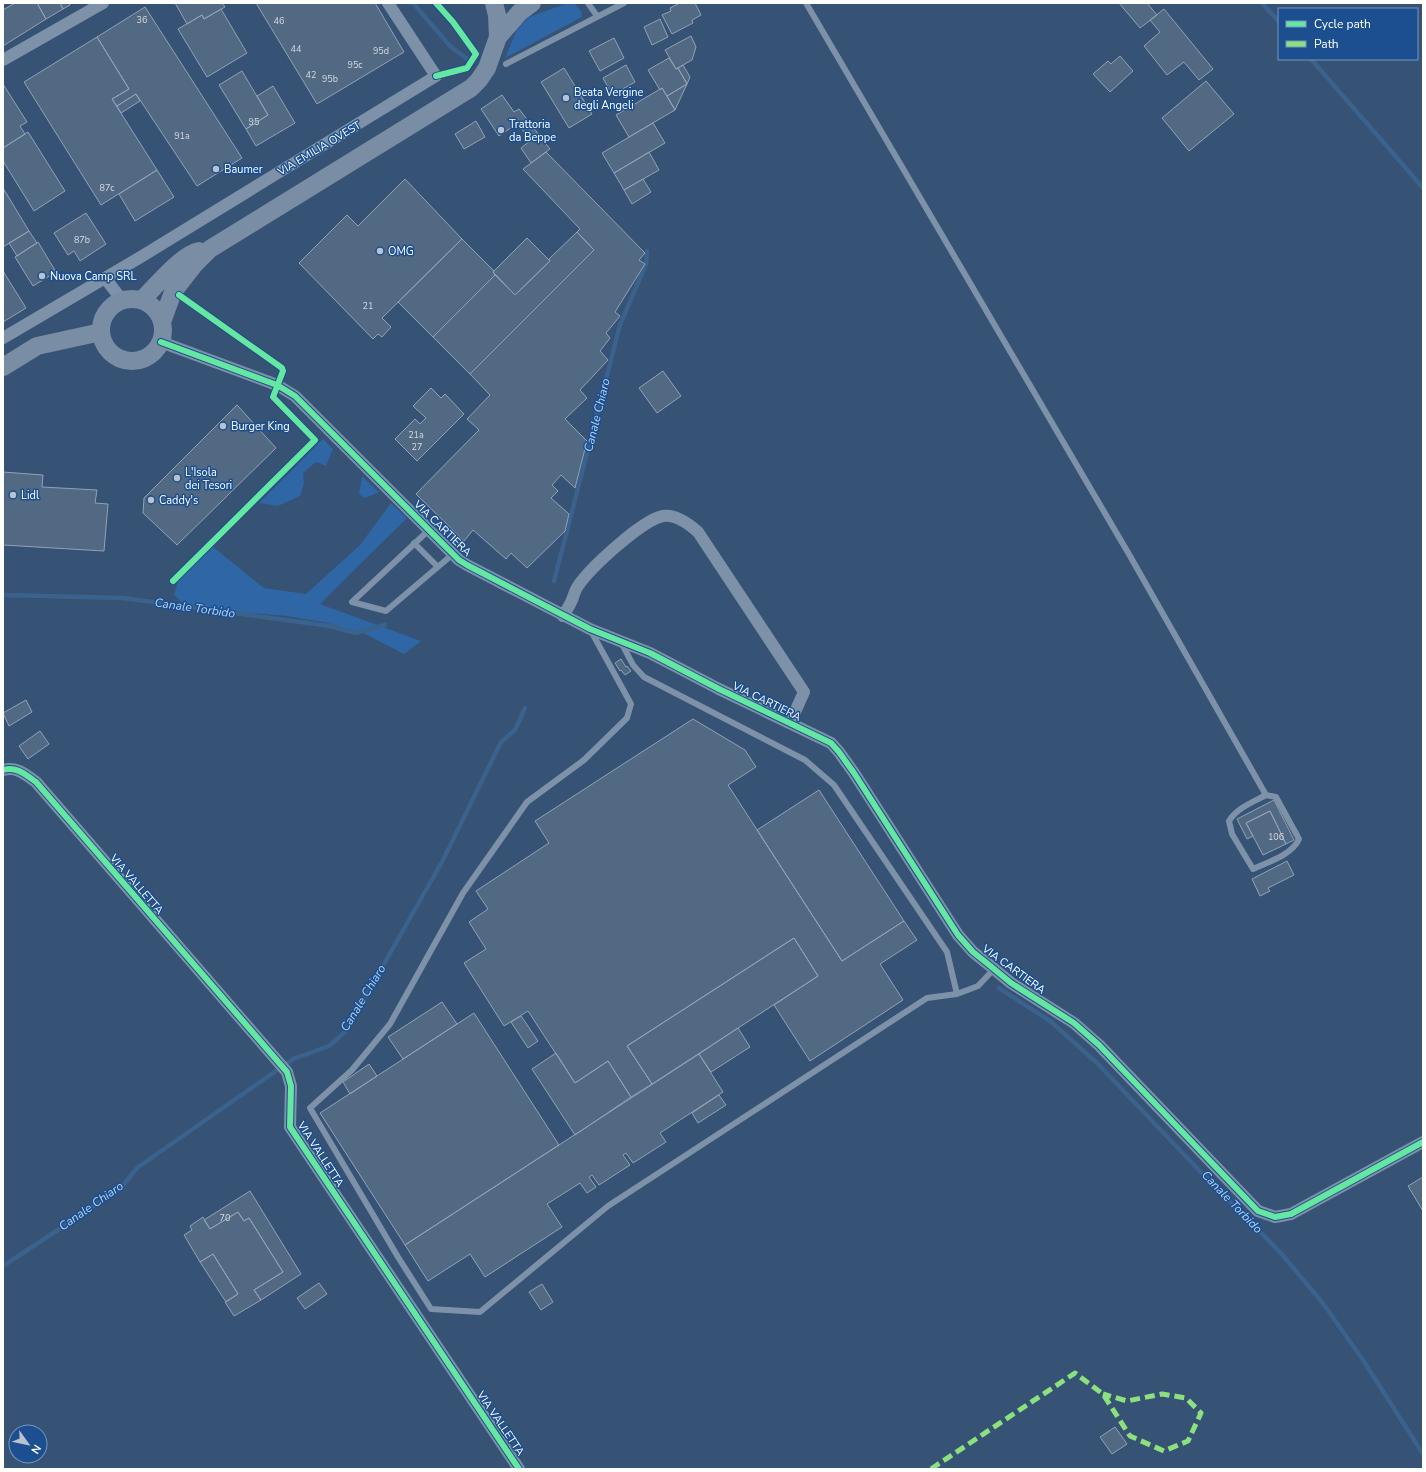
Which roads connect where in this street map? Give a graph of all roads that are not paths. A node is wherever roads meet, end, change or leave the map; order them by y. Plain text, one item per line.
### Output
1 (103, 3) edge
2 (388, 3) edge
3 (494, 3) edge
4 (532, 3) edge
5 (588, 3) edge
6 (624, 3) edge
7 (806, 3) edge
8 (597, 16) junction
9 (498, 37) junction
10 (3, 60) edge
11 (506, 64) dead end
12 (210, 249) junction
13 (105, 278) junction
14 (122, 300) junction
15 (142, 300) junction
16 (162, 322) junction
17 (101, 332) junction
18 (3, 338) edge
19 (160, 342) junction
20 (3, 367) edge
21 (429, 530) junction
22 (414, 543) junction
23 (453, 554) junction
24 (438, 566) junction
25 (563, 616) junction
26 (590, 629) junction
27 (620, 640) junction
28 (790, 723) junction
29 (3, 770) edge
30 (1266, 795) junction
31 (994, 969) junction
32 (957, 994) junction
33 (1423, 1142) edge
34 (519, 1469) edge

1 - 10 street
2 - 13 street, VIA EMILIA OVEST
3 - 9 main road
4 - 9 main road
5 - 8 lane
6 - 8 lane
7 - 30 lane
8 - 11 lane
9 - 12 main road
12 - 15 main road
12 - 16 main road
13 - 14 street
13 - 18 street, VIA EMILIA OVEST
14 - 15 main road
14 - 17 main road
15 - 16 main road
16 - 19 main road
17 - 19 main road
17 - 20 main road
19 - 21 street, VIA CARTIERA
21 - 22 lane
21 - 23 street, VIA CARTIERA
22 - 24 lane
22 - 24 lane
23 - 24 lane
23 - 25 street, VIA CARTIERA
25 - 26 street, VIA CARTIERA
25 - 28 street, VIA CARTIERA
26 - 27 street, VIA CARTIERA
26 - 32 lane
27 - 28 street, VIA CARTIERA
27 - 32 lane
28 - 31 street, VIA CARTIERA
29 - 34 street, VIA VALLETTA
30 - 30 lane
31 - 32 lane
31 - 33 street, VIA CARTIERA

